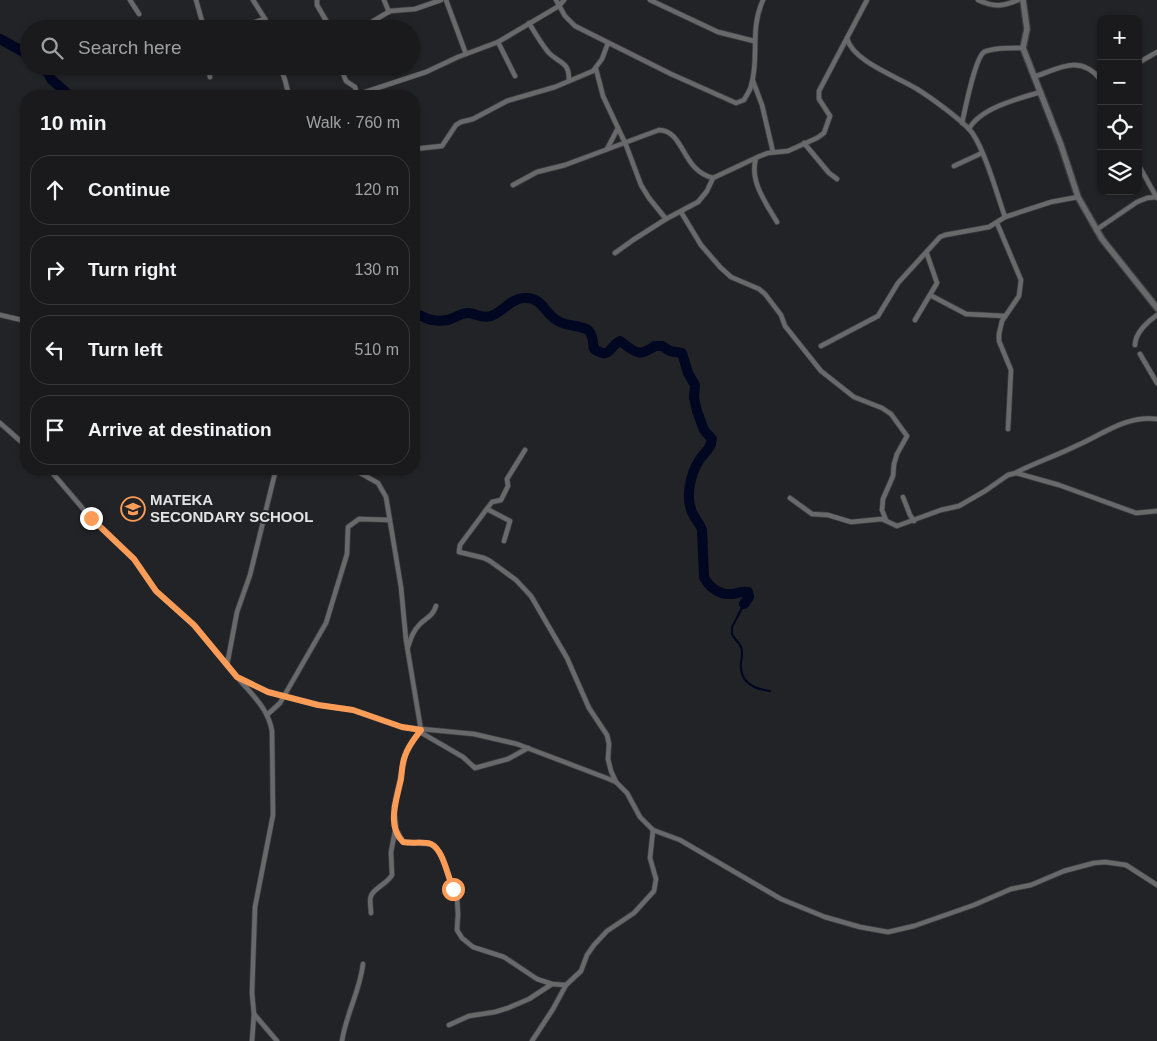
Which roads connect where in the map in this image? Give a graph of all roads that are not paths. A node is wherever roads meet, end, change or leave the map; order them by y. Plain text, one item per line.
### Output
1 (130, 0) edge
2 (196, 0) edge
3 (253, 0) edge
4 (316, 0) edge
5 (384, 0) edge
6 (441, 0) edge
7 (446, 0) edge
8 (556, 0) edge
9 (564, 0) edge
10 (650, 0) edge
11 (763, 0) edge
12 (867, 0) edge
13 (978, 0) edge
14 (1018, 0) edge
15 (1023, 0) edge
16 (559, 6) junction
17 (389, 12) junction
18 (139, 14) dead end
19 (265, 19) joint
20 (202, 20) edge
21 (262, 20) edge
22 (326, 20) edge
23 (375, 20) edge
24 (529, 23) junction
25 (847, 38) junction
26 (754, 41) junction
27 (498, 42) junction
28 (608, 43) junction
29 (1024, 48) junction
30 (1157, 52) edge
31 (466, 54) junction
32 (1142, 61) edge
33 (596, 69) junction
34 (420, 74) edge
35 (283, 75) edge
36 (344, 75) edge
37 (417, 75) edge
38 (515, 76) dead end
39 (1097, 76) edge
40 (1034, 77) junction
41 (569, 80) junction
42 (753, 80) junction
43 (288, 90) edge
44 (355, 90) edge
45 (370, 90) edge
46 (1041, 92) junction
47 (962, 123) junction
48 (618, 128) junction
49 (968, 129) junction
50 (624, 143) junction
51 (804, 143) junction
52 (420, 148) edge
53 (607, 150) junction
54 (773, 152) junction
55 (982, 153) junction
56 (756, 158) junction
57 (954, 166) dead end
58 (1142, 171) edge
59 (713, 178) junction
60 (837, 179) dead end
61 (513, 184) dead end
62 (1078, 197) junction
63 (1157, 198) edge
64 (681, 212) junction
65 (1005, 217) junction
66 (666, 219) junction
67 (777, 222) dead end
68 (996, 223) junction
69 (1096, 230) junction
70 (615, 253) dead end
71 (926, 254) junction
72 (930, 295) junction
73 (1157, 308) edge
74 (0, 315) edge
75 (1157, 315) edge
76 (1005, 316) junction
77 (20, 320) edge
78 (915, 320) dead end
79 (1135, 345) dead end
80 (821, 346) dead end
81 (1140, 354) dead end
82 (1157, 383) edge
83 (1157, 419) edge
84 (0, 423) edge
85 (1008, 430) dead end
86 (20, 441) edge
87 (525, 450) dead end
88 (1016, 473) junction
89 (54, 475) edge
90 (275, 475) edge
91 (364, 475) edge
92 (903, 497) dead end
93 (790, 498) dead end
94 (487, 509) junction
95 (1157, 511) edge
96 (390, 520) junction
97 (886, 520) junction
98 (914, 521) junction
99 (504, 541) dead end
100 (436, 606) dead end
101 (408, 648) junction
102 (227, 665) junction
103 (237, 677) junction
104 (283, 695) junction
105 (268, 714) junction
106 (420, 731) junction
107 (528, 748) junction
108 (616, 782) junction
109 (396, 827) junction
110 (653, 830) junction
111 (1157, 885) edge
112 (371, 913) dead end
113 (364, 964) dead end
114 (552, 984) junction
115 (566, 985) junction
116 (254, 1014) junction
117 (448, 1025) dead end
118 (252, 1041) edge
119 (277, 1041) edge
120 (342, 1041) edge
121 (532, 1041) edge

1 - 18 street
2 - 20 street
3 - 19 street
4 - 22 street
5 - 17 street
6 - 17 street
7 - 31 street
8 - 16 street
9 - 16 street
10 - 26 street
11 - 26 street
12 - 25 street
13 - 14 street
15 - 29 street
16 - 24 street
16 - 28 street
17 - 23 street
19 - 21 street
24 - 27 street
24 - 41 street
25 - 47 street
25 - 51 street
26 - 42 street
27 - 31 street
27 - 38 street
28 - 33 street
28 - 42 street
29 - 40 street
29 - 47 street
30 - 32 street
31 - 34 street
33 - 41 street
33 - 48 street
35 - 43 street
36 - 44 street
37 - 45 street
39 - 40 street
40 - 46 street
41 - 52 street
42 - 54 street
46 - 49 street
46 - 62 street
47 - 49 street
48 - 50 street
48 - 53 street
49 - 55 street
50 - 53 street
50 - 59 street
50 - 66 street
51 - 54 street
51 - 60 street
53 - 61 street
54 - 56 street
55 - 57 street
55 - 65 street
56 - 59 street
56 - 67 street
58 - 63 street
59 - 64 street
62 - 65 street
62 - 69 street
63 - 69 street
64 - 66 street
64 - 97 street
65 - 68 street
66 - 70 street
68 - 71 street
68 - 76 street
69 - 73 street
71 - 72 street
71 - 80 street
72 - 76 street
72 - 78 street
74 - 77 street
75 - 79 street
76 - 85 street
81 - 82 street
83 - 88 street
84 - 86 street
87 - 94 street
88 - 95 street
88 - 98 street
89 - 102 street
90 - 102 street
91 - 96 street
92 - 98 street
93 - 97 street
94 - 99 street
94 - 108 street
96 - 101 street
96 - 104 street
97 - 98 street
100 - 101 street
101 - 106 street
102 - 103 street
103 - 104 street
103 - 105 street
104 - 105 street
104 - 106 street
105 - 116 street
106 - 107 street
106 - 107 street
106 - 109 street
107 - 108 street
108 - 110 street
109 - 112 street
109 - 114 street
110 - 111 street
110 - 115 street
113 - 120 street
114 - 115 street
114 - 117 street
115 - 121 street
116 - 118 street
116 - 119 street

